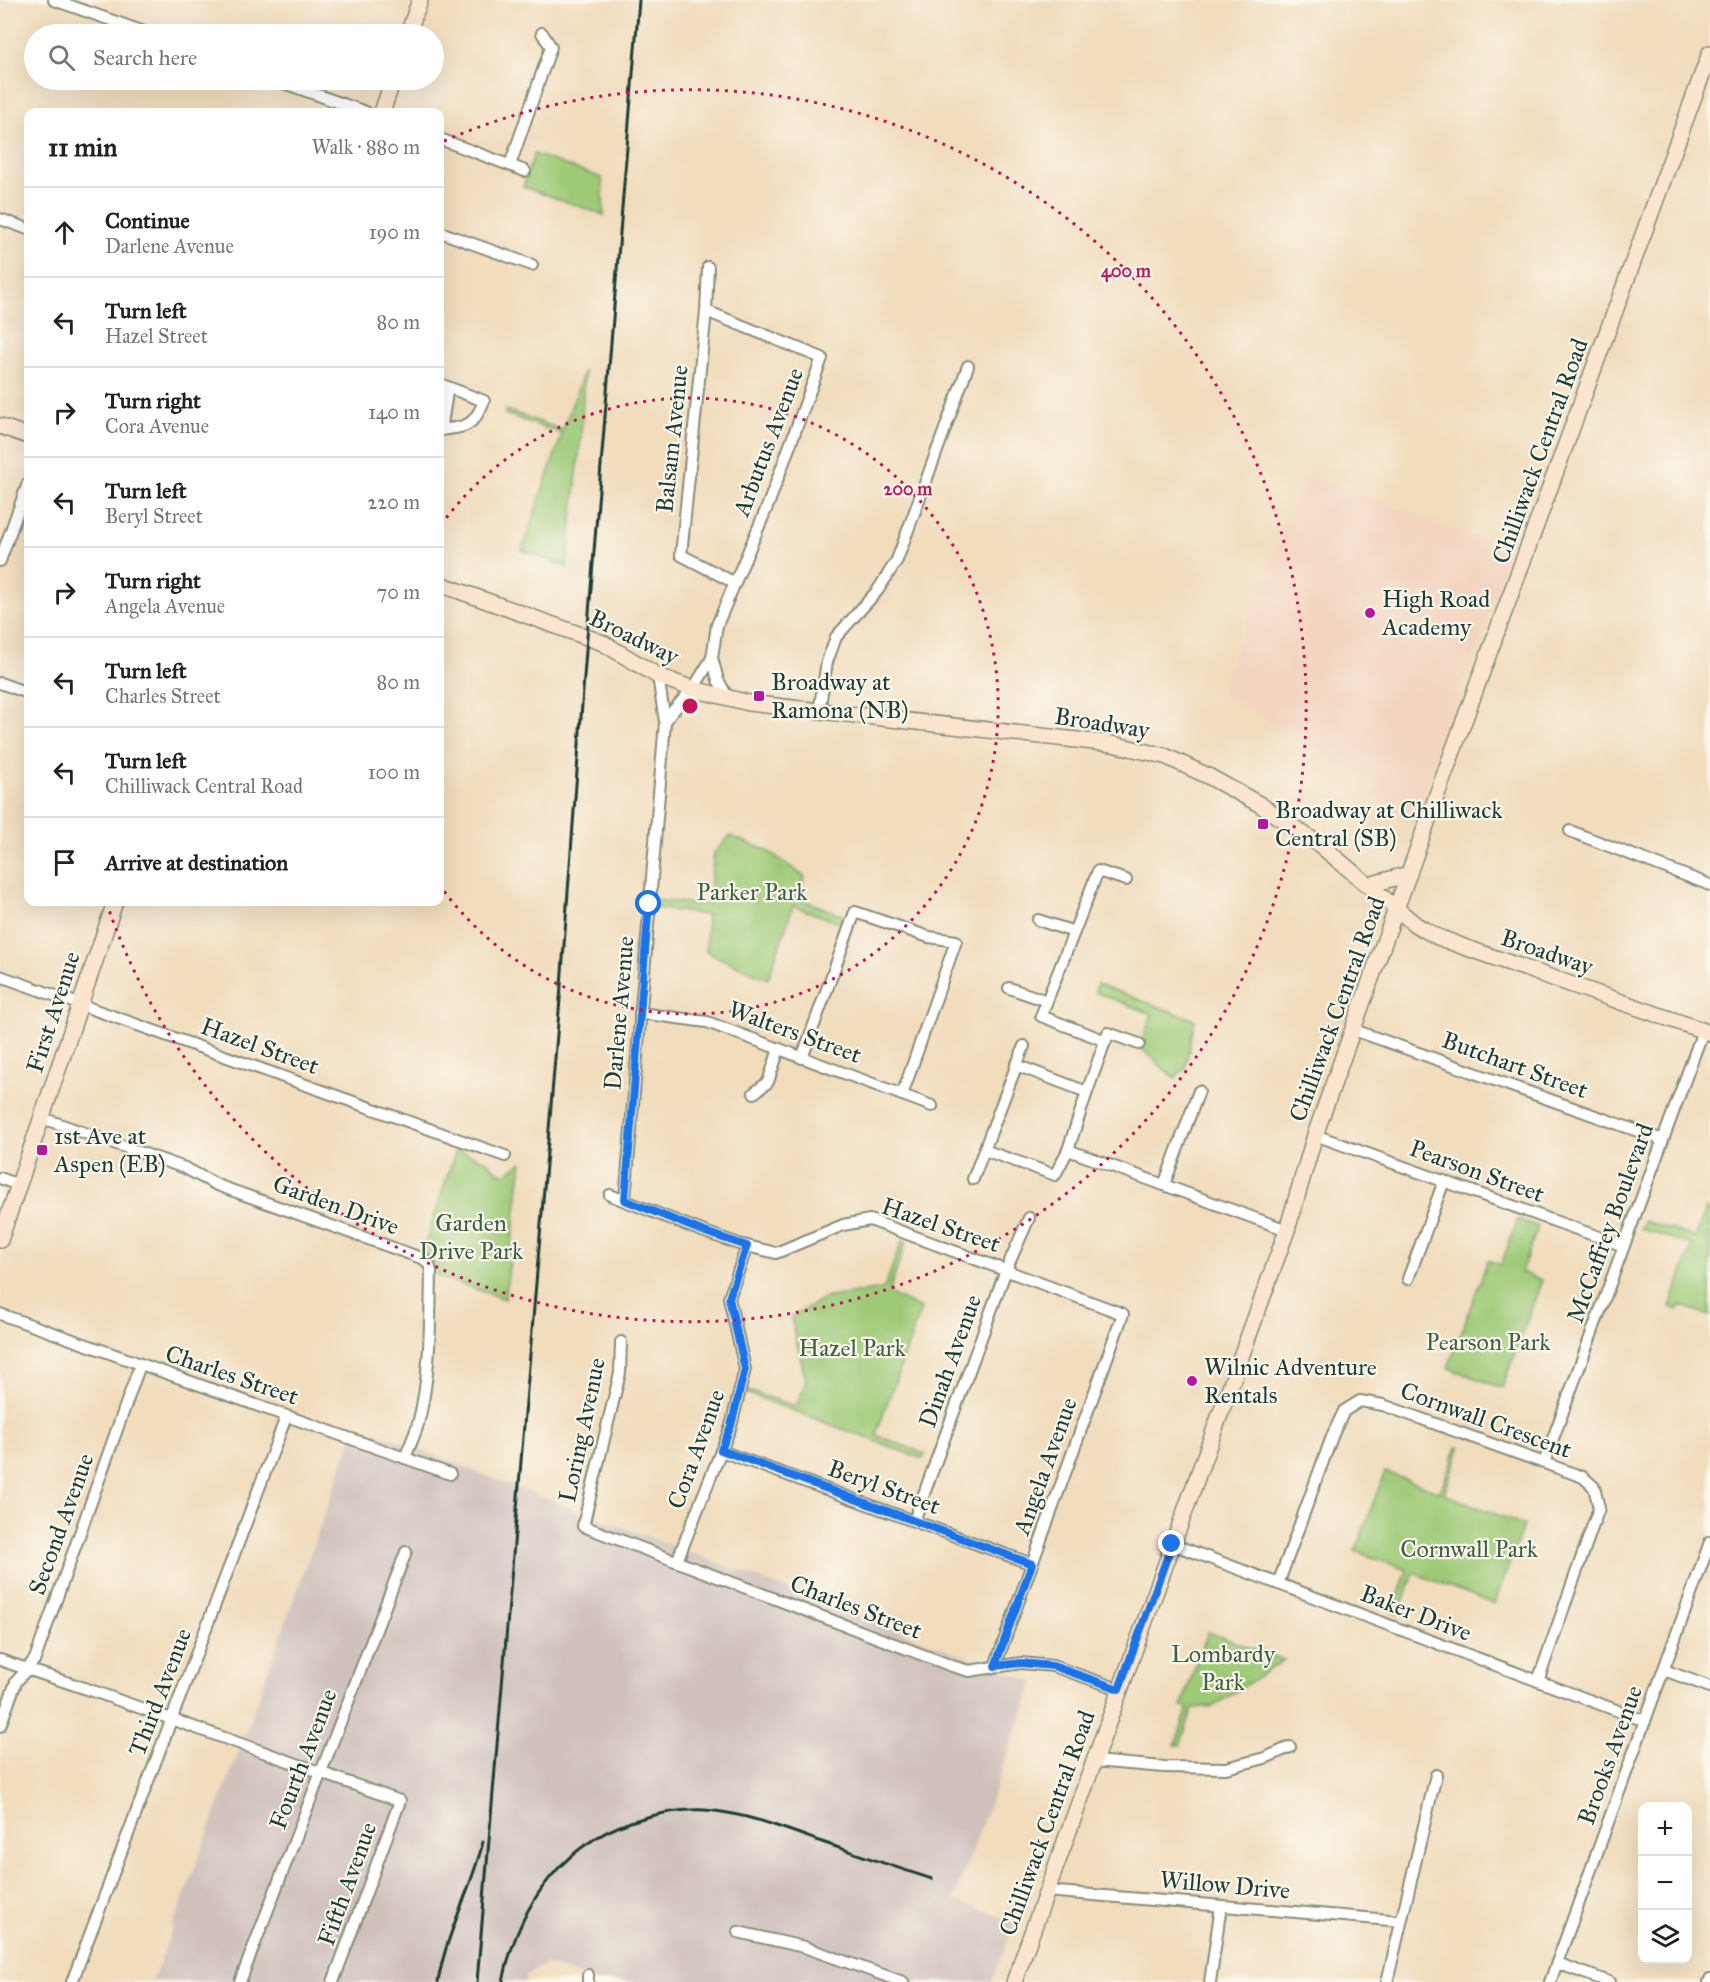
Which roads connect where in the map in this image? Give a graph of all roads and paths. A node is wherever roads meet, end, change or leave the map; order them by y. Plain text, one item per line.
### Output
1 (54, 0) edge
2 (420, 0) edge
3 (122, 24) edge
4 (412, 24) edge
5 (542, 33) dead end
6 (1710, 53) edge
7 (303, 90) edge
8 (390, 90) edge
9 (355, 108) edge
10 (383, 108) edge
11 (444, 140) edge
12 (510, 165) junction
13 (525, 171) dead end
14 (0, 219) edge
15 (24, 228) edge
16 (444, 233) edge
17 (532, 265) dead end
18 (708, 267) dead end
19 (706, 311) junction
20 (968, 366) dead end
21 (444, 386) edge
22 (0, 426) edge
23 (444, 429) edge
24 (24, 435) edge
25 (24, 494) edge
26 (0, 561) edge
27 (735, 583) junction
28 (444, 585) edge
29 (712, 658) junction
30 (658, 676) junction
31 (0, 683) edge
32 (693, 689) junction
33 (24, 692) edge
34 (728, 698) junction
35 (819, 711) junction
36 (665, 723) junction
37 (1570, 831) dead end
38 (1409, 874) junction
39 (1125, 880) dead end
40 (1369, 885) junction
41 (1710, 885) edge
42 (114, 906) edge
43 (1397, 910) junction
44 (1038, 920) dead end
45 (1074, 932) junction
46 (0, 976) edge
47 (1009, 988) dead end
48 (1047, 1001) junction
49 (79, 1005) junction
50 (640, 1013) junction
51 (1354, 1030) junction
52 (1707, 1032) edge
53 (1106, 1041) junction
54 (1139, 1044) dead end
55 (1024, 1046) dead end
56 (779, 1049) junction
57 (802, 1058) junction
58 (1016, 1065) junction
59 (1199, 1091) dead end
60 (1087, 1092) junction
61 (754, 1093) dead end
62 (902, 1095) junction
63 (932, 1106) dead end
64 (42, 1118) junction
65 (1315, 1135) junction
66 (1663, 1140) junction
67 (984, 1150) junction
68 (1068, 1150) junction
69 (505, 1156) dead end
70 (0, 1178) edge
71 (973, 1179) dead end
72 (1444, 1181) junction
73 (18, 1185) junction
74 (1164, 1185) junction
75 (610, 1195) dead end
76 (625, 1200) junction
77 (1029, 1218) dead end
78 (1287, 1230) junction
79 (0, 1240) edge
80 (747, 1246) junction
81 (1624, 1246) junction
82 (1006, 1270) junction
83 (1408, 1279) dead end
84 (0, 1314) edge
85 (1123, 1314) joint
86 (621, 1342) dead end
87 (140, 1365) junction
88 (286, 1417) junction
89 (721, 1450) junction
90 (405, 1458) junction
91 (1544, 1463) junction
92 (450, 1474) dead end
93 (914, 1521) junction
94 (583, 1526) joint
95 (1710, 1542) edge
96 (1172, 1544) junction
97 (406, 1552) dead end
98 (677, 1561) junction
99 (1032, 1564) junction
100 (1278, 1584) junction
101 (0, 1660) edge
102 (995, 1666) junction
103 (26, 1669) junction
104 (1664, 1670) junction
105 (1538, 1681) junction
106 (1710, 1687) edge
107 (1119, 1689) junction
108 (172, 1719) junction
109 (1645, 1721) junction
110 (0, 1726) edge
111 (1290, 1747) dead end
112 (1094, 1761) junction
113 (321, 1773) junction
114 (1436, 1775) dead end
115 (1046, 1891) junction
116 (1221, 1906) junction
117 (1401, 1921) junction
118 (738, 1932) dead end
119 (1557, 1963) junction
120 (72, 1982) edge
121 (240, 1982) edge
122 (333, 1982) edge
123 (903, 1982) edge
124 (1014, 1982) edge
125 (1210, 1982) edge
126 (1387, 1982) edge
127 (1550, 1982) edge
128 (1609, 1982) edge

1 - 3 street
2 - 4 street
5 - 12 street
6 - 38 street, Chilliwack Central Road
7 - 9 street
8 - 10 street
11 - 12 street
12 - 13 street
14 - 15 street
16 - 17 street
18 - 19 street, Balsam Avenue
19 - 27 street, Balsam Avenue
19 - 27 street, Arbutus Avenue
20 - 35 street
21 - 23 street
22 - 24 street
25 - 26 street
27 - 29 street, Arbutus Avenue
28 - 30 street, Broadway
29 - 32 street, Arbutus Avenue
29 - 34 street, Arbutus Avenue
30 - 32 street, Broadway
30 - 36 street, Darlene Avenue
31 - 33 street
32 - 34 street, Broadway
32 - 36 street
34 - 35 street, Broadway
35 - 40 street, Broadway
36 - 50 street, Darlene Avenue
37 - 41 street
38 - 40 street
38 - 43 street, Chilliwack Central Road
39 - 45 street
40 - 43 street, Broadway
42 - 49 street, First Avenue
43 - 51 street, Chilliwack Central Road
43 - 52 street, Broadway
44 - 45 street
45 - 48 street
46 - 49 street, Hazel Street
47 - 48 street
48 - 53 street
49 - 64 street, First Avenue
49 - 69 street, Hazel Street
50 - 56 street, Walters Street
50 - 76 street, Darlene Avenue
51 - 65 street, Chilliwack Central Road
51 - 66 street, Butchart Street
52 - 66 street, McCaffrey Boulevard
53 - 54 street
53 - 60 street
55 - 58 street
56 - 57 street, Walters Street
56 - 61 street
57 - 62 street, Walters Street
57 - 62 street
58 - 60 street
58 - 67 street
59 - 74 street
60 - 68 street
62 - 63 street, Walters Street
64 - 73 street, First Avenue
64 - 90 street, Garden Drive
65 - 72 street, Pearson Street
65 - 78 street, Chilliwack Central Road
66 - 81 street, McCaffrey Boulevard
67 - 68 street
67 - 71 street
68 - 74 street
70 - 73 street
72 - 81 street, Pearson Street
72 - 83 street
73 - 79 street, First Avenue
74 - 78 street
75 - 76 street, Hazel Street
76 - 80 street, Hazel Street
77 - 82 street, Dinah Avenue
78 - 96 street, Chilliwack Central Road
80 - 82 street, Hazel Street
80 - 89 street, Cora Avenue
81 - 91 street, McCaffrey Boulevard
82 - 85 street, Hazel Street
82 - 93 street, Dinah Avenue
84 - 87 street, Charles Street
85 - 99 street, Angela Avenue
86 - 94 street, Loring Avenue
87 - 88 street, Charles Street
87 - 103 street, Second Avenue
88 - 90 street, Charles Street
88 - 108 street, Third Avenue
89 - 93 street, Beryl Street
89 - 98 street, Cora Avenue
90 - 92 street, Charles Street
91 - 100 street, Cornwall Crescent
91 - 105 street, Cornwall Crescent
93 - 99 street, Beryl Street
94 - 98 street, Charles Street
95 - 104 street, Brooks Avenue
96 - 100 street, Baker Drive
96 - 107 street, Chilliwack Central Road
97 - 113 street, Fourth Avenue
98 - 102 street, Charles Street
99 - 102 street, Angela Avenue
100 - 105 street, Baker Drive
101 - 103 street
102 - 107 street, Charles Street
103 - 108 street
103 - 110 street, Second Avenue
104 - 106 street
104 - 109 street, Brooks Avenue
105 - 109 street, Baker Drive
107 - 112 street, Chilliwack Central Road
108 - 113 street
108 - 120 street, Third Avenue
109 - 119 street, Brooks Avenue
111 - 112 street
112 - 115 street, Chilliwack Central Road
113 - 121 street, Fourth Avenue
113 - 122 street, Fifth Avenue
114 - 117 street
115 - 116 street, Willow Drive
115 - 124 street, Chilliwack Central Road
116 - 117 street, Willow Drive
116 - 125 street
117 - 126 street
118 - 123 street
119 - 127 street, Brooks Avenue
119 - 128 street

